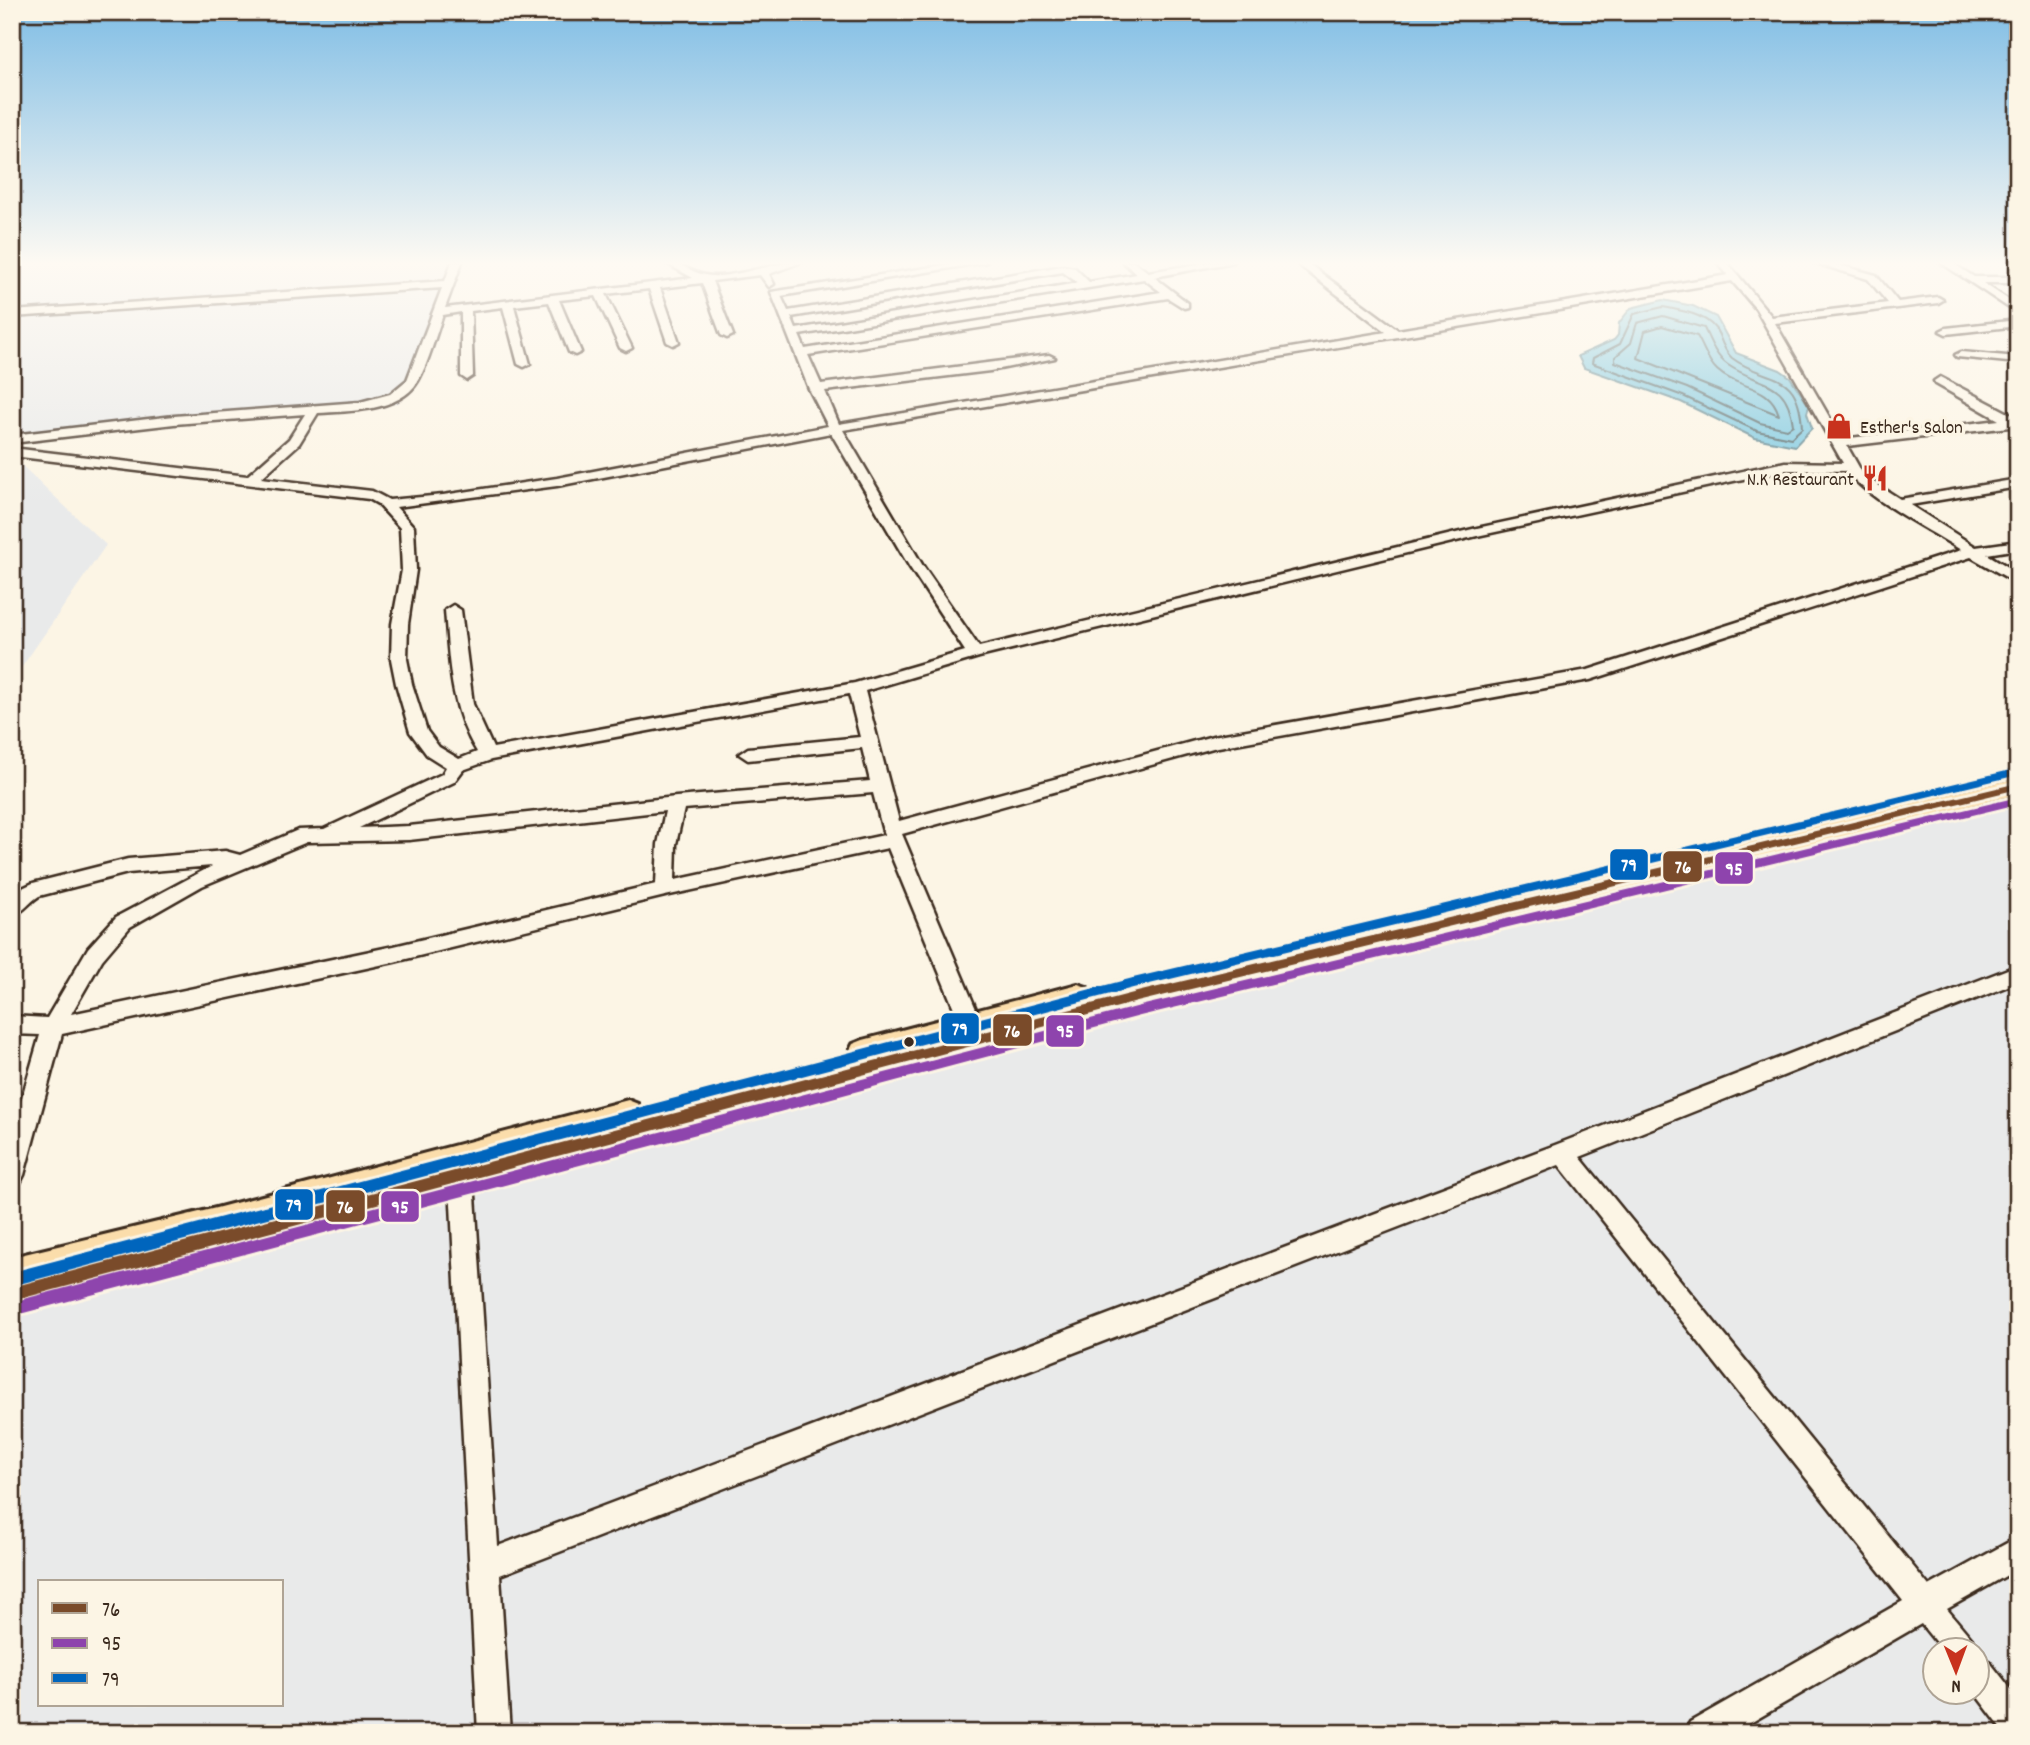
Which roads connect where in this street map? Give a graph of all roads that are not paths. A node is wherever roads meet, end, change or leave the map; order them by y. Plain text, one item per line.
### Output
1 (425, 343) edge
2 (467, 343) edge
3 (519, 343) edge
4 (571, 343) edge
5 (624, 343) edge
6 (796, 343) edge
7 (860, 343) edge
8 (1340, 343) edge
9 (1781, 343) edge
10 (626, 348) dead end
11 (575, 352) dead end
12 (800, 353) junction
13 (1961, 355) dead end
14 (1049, 358) dead end
15 (2018, 360) edge
16 (524, 364) dead end
17 (467, 376) dead end
18 (1940, 381) dead end
19 (815, 389) junction
20 (315, 408) junction
21 (2014, 422) edge
22 (835, 428) junction
23 (12, 439) edge
24 (1841, 443) junction
25 (12, 452) edge
26 (1849, 467) junction
27 (248, 482) junction
28 (2018, 483) edge
29 (386, 504) junction
30 (1894, 504) junction
31 (2018, 545) edge
32 (1971, 552) junction
33 (2018, 580) edge
34 (453, 610) dead end
35 (975, 653) junction
36 (856, 688) junction
37 (868, 742) junction
38 (748, 754) dead end
39 (488, 755) junction
40 (457, 766) junction
41 (2018, 775) edge
42 (880, 786) junction
43 (2018, 786) edge
44 (676, 803) junction
45 (893, 835) junction
46 (326, 836) junction
47 (243, 862) junction
48 (665, 889) junction
49 (12, 909) edge
50 (2018, 973) edge
51 (12, 1025) edge
52 (53, 1027) junction
53 (974, 1031) junction
54 (1563, 1153) junction
55 (461, 1166) junction
56 (12, 1175) edge
57 (12, 1273) edge
58 (12, 1294) edge
59 (2018, 1552) edge
60 (485, 1566) junction
61 (1926, 1606) junction
62 (1950, 1636) edge
63 (1992, 1690) edge
64 (2018, 1724) edge
65 (494, 1733) edge
66 (1701, 1733) edge

1 - 20 street
2 - 17 street
3 - 16 street
4 - 11 street
5 - 10 street
6 - 12 street
7 - 12 street
8 - 22 street
9 - 24 street
12 - 19 street
13 - 15 street
14 - 19 street
18 - 21 street
19 - 22 street
20 - 23 street
20 - 27 street
21 - 24 street
22 - 29 street
22 - 35 street
24 - 26 street
25 - 27 street
26 - 30 street
26 - 35 street
27 - 29 street
28 - 30 street
29 - 40 street
30 - 32 street
31 - 32 street
32 - 33 street
32 - 45 street
34 - 39 street
35 - 36 street
36 - 37 street
36 - 39 street
37 - 38 street
37 - 42 street
39 - 40 street
40 - 46 street
41 - 53 main road
42 - 44 street
42 - 45 street
43 - 53 main road
44 - 46 street
44 - 48 street
45 - 48 street
45 - 53 street
46 - 47 street
47 - 49 street
47 - 52 street
48 - 52 street
50 - 54 street
51 - 52 street
52 - 56 street
53 - 55 main road
54 - 60 street
54 - 61 street
55 - 57 main road
55 - 58 main road
55 - 60 street
59 - 61 street
60 - 65 street
61 - 62 street
61 - 66 street
63 - 64 street

